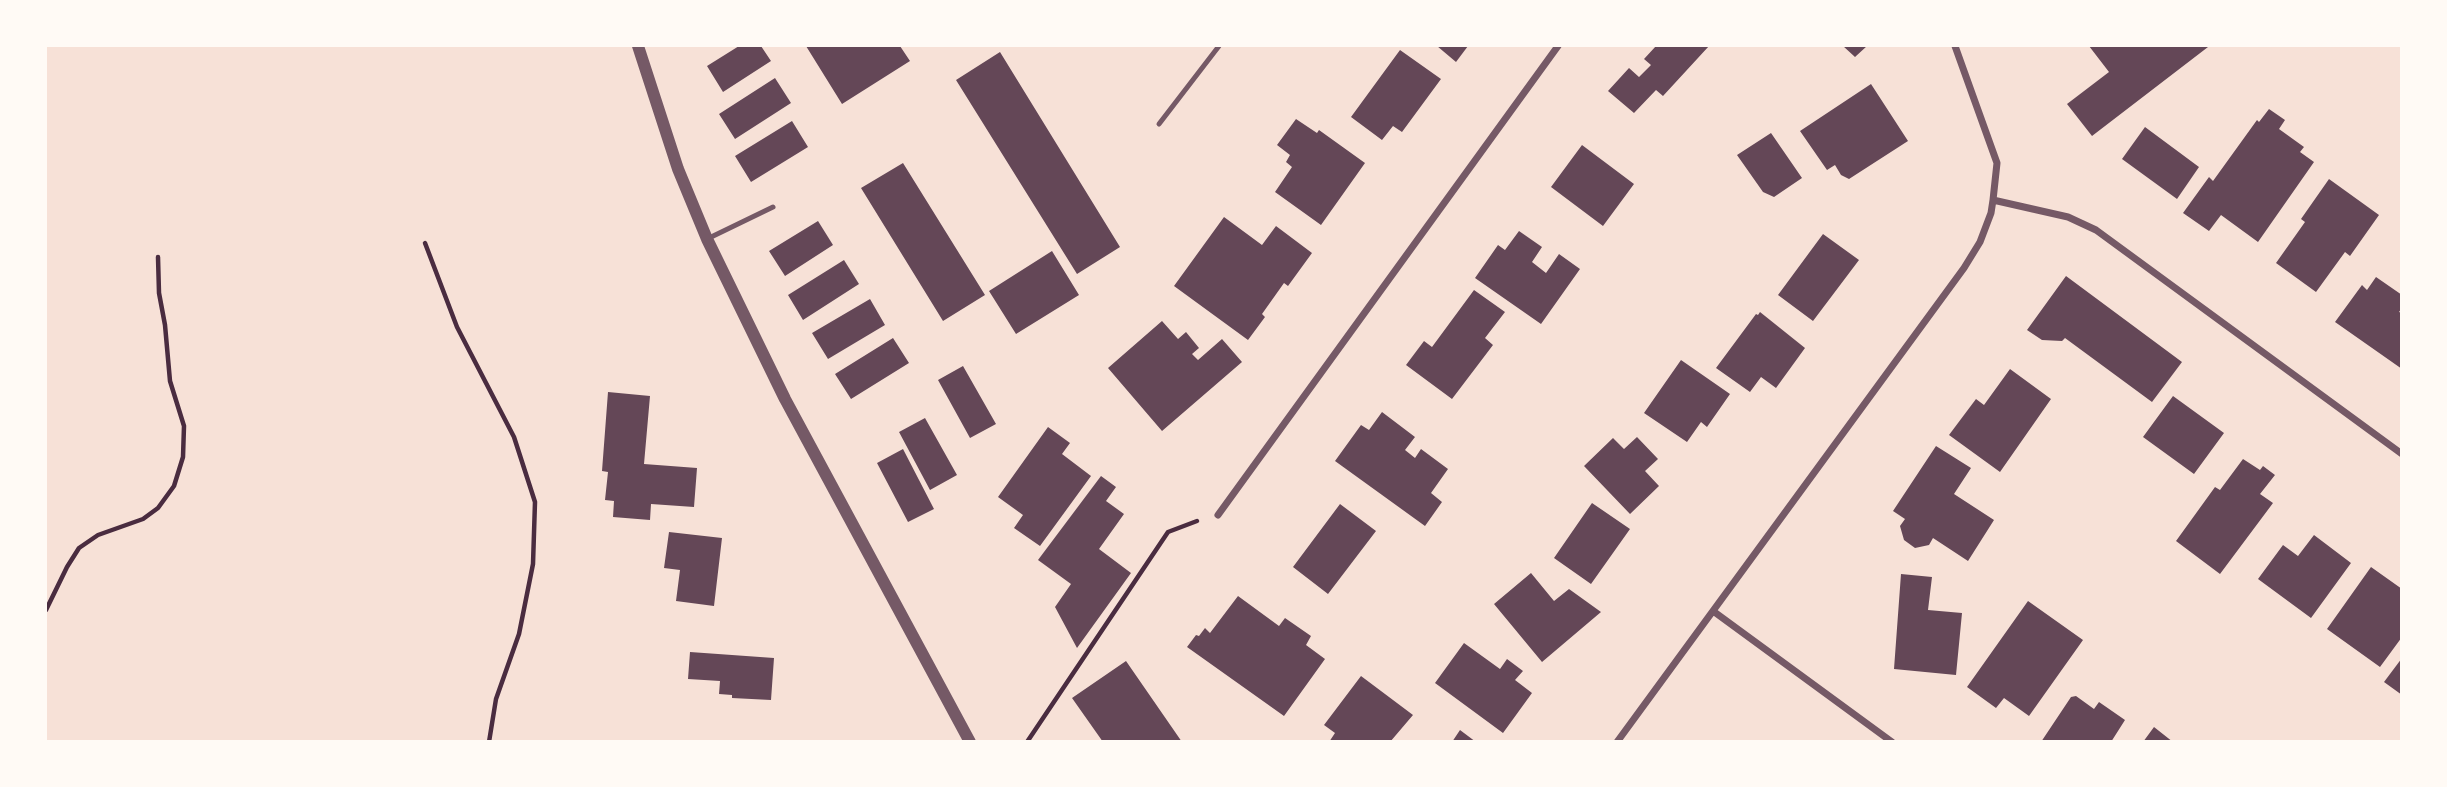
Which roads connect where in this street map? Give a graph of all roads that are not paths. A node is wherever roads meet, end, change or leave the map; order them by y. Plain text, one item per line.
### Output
1 (638, 46) edge
2 (1219, 46) edge
3 (1558, 46) edge
4 (1955, 46) edge
5 (1159, 124) dead end
6 (1993, 200) junction
7 (773, 207) dead end
8 (707, 239) junction
9 (2402, 454) edge
10 (1218, 515) road end
11 (1713, 611) junction
12 (970, 741) edge
13 (1617, 741) edge
14 (1892, 741) edge

1 - 8 street
2 - 5 lane
3 - 10 street
4 - 6 street
6 - 9 street
6 - 11 street
7 - 8 lane
8 - 12 street
11 - 13 street
11 - 14 street

